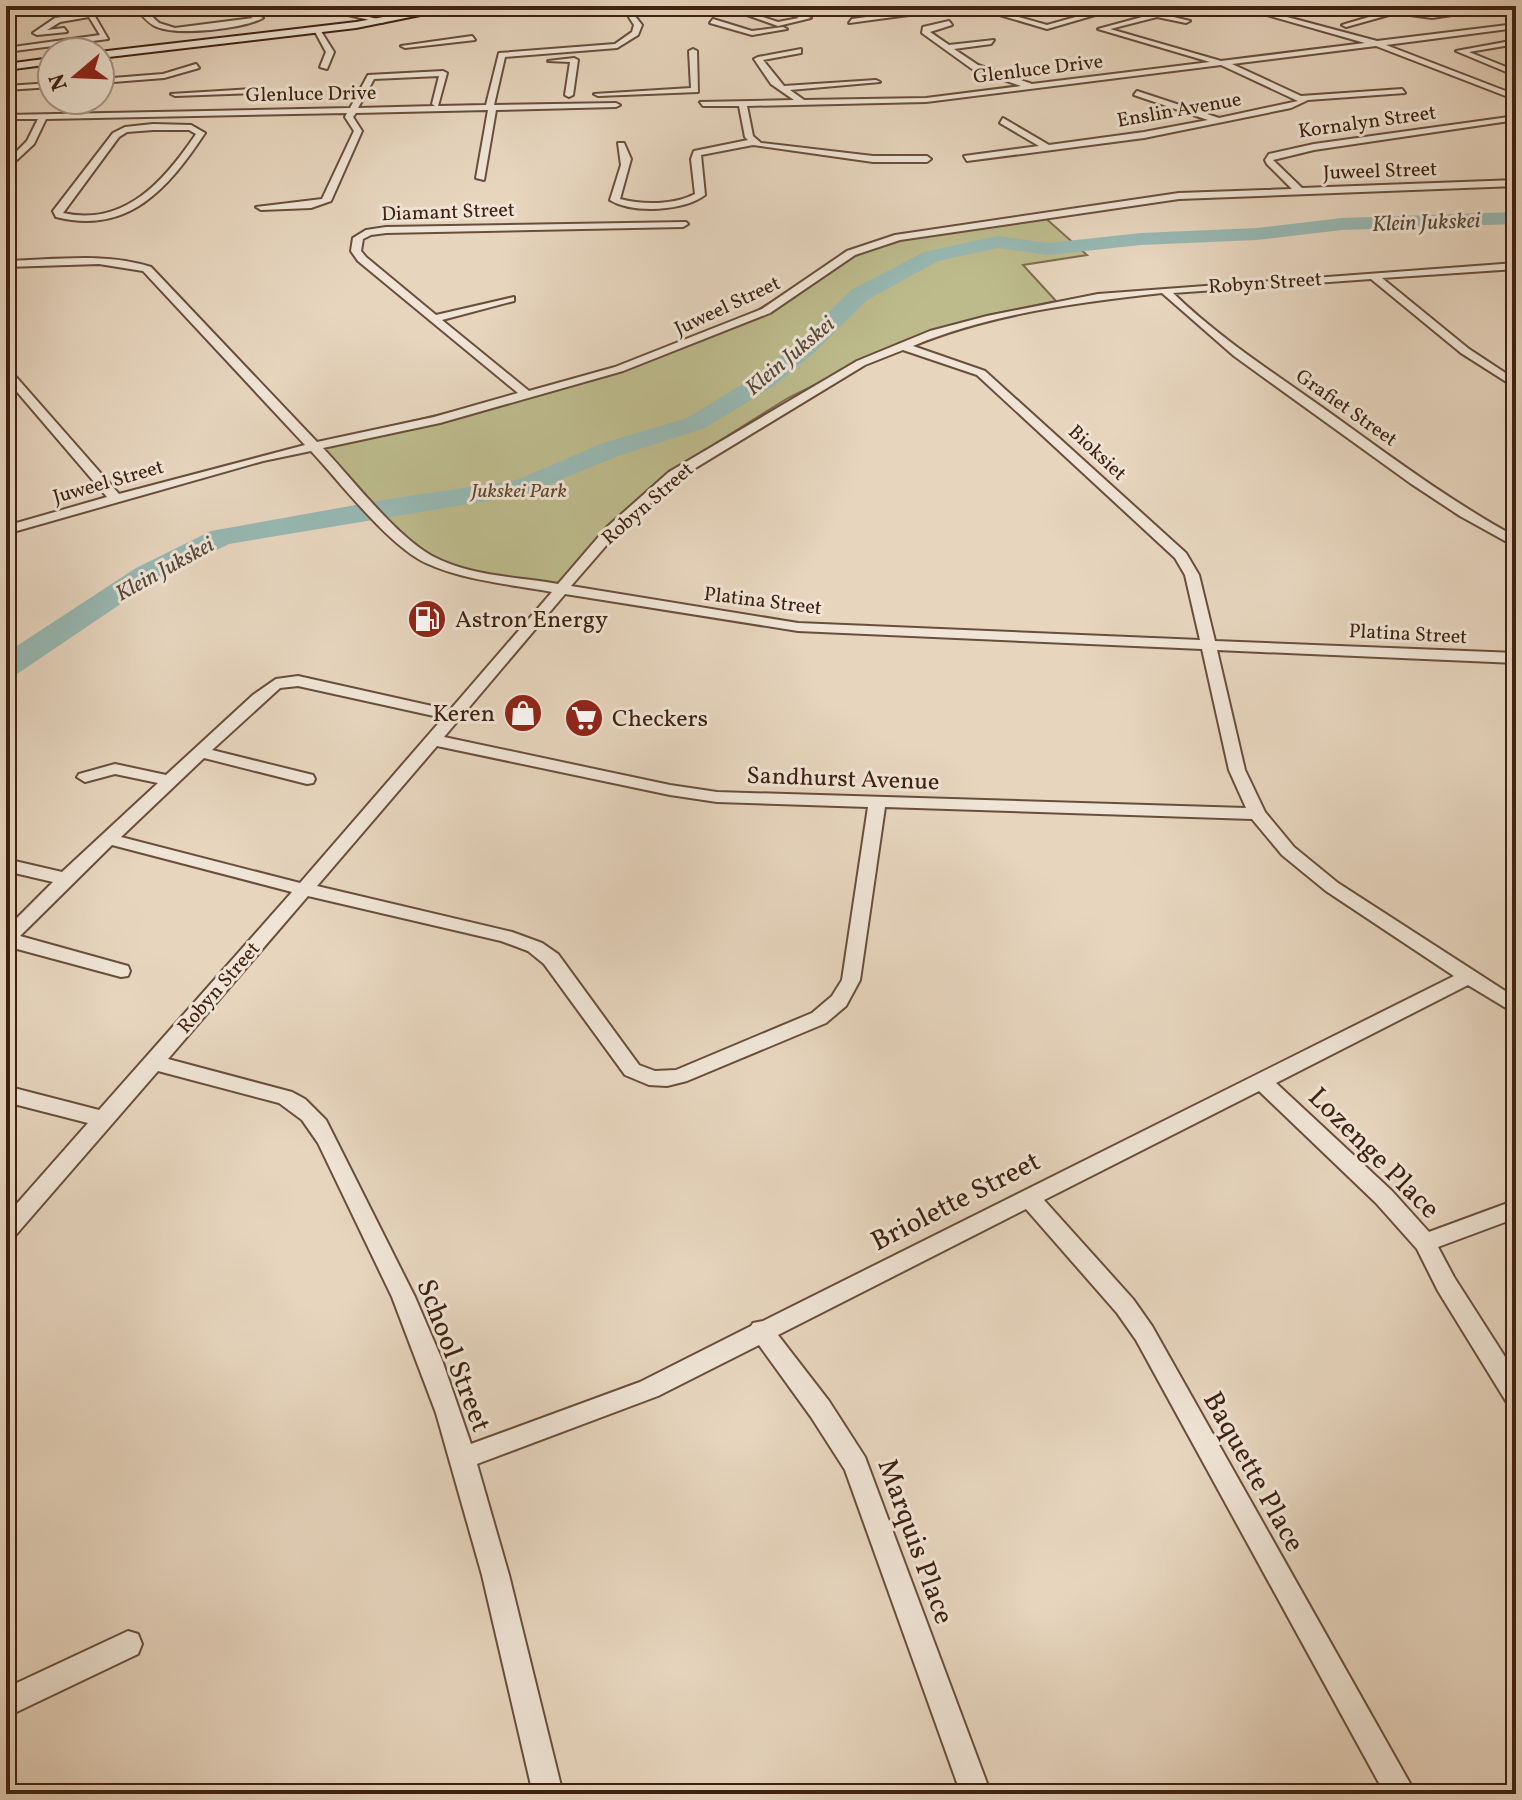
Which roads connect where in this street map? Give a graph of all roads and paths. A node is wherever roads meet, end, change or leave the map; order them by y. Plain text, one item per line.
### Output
1 (86, 6) edge
2 (137, 6) edge
3 (231, 6) edge
4 (313, 6) edge
5 (460, 6) edge
6 (520, 6) edge
7 (600, 6) edge
8 (640, 6) edge
9 (773, 6) edge
10 (860, 6) edge
11 (973, 6) edge
12 (1077, 6) edge
13 (1123, 6) edge
14 (1238, 6) edge
15 (1456, 6) edge
16 (733, 9) dead end
17 (962, 9) dead end
18 (1375, 9) dead end
19 (507, 10) dead end
20 (622, 10) junction
21 (1287, 10) dead end
22 (927, 12) dead end
23 (1106, 12) junction
24 (1388, 12) junction
25 (1516, 13) edge
26 (91, 15) junction
27 (1481, 15) junction
28 (890, 16) junction
29 (382, 21) junction
30 (713, 21) dead end
31 (852, 21) dead end
32 (1186, 21) dead end
33 (949, 23) dead end
34 (778, 24) junction
35 (1346, 25) junction
36 (98, 26) junction
37 (1513, 26) edge
38 (86, 28) dead end
39 (73, 29) dead end
40 (316, 30) junction
41 (458, 30) dead end
42 (1369, 31) dead end
43 (472, 38) junction
44 (991, 42) dead end
45 (1516, 42) edge
46 (1375, 43) junction
47 (482, 44) dead end
48 (405, 46) dead end
49 (945, 48) junction
50 (6, 50) edge
51 (693, 51) dead end
52 (798, 51) dead end
53 (116, 53) edge
54 (542, 62) dead end
55 (36, 63) edge
56 (1220, 63) junction
57 (196, 66) dead end
58 (6, 67) edge
59 (324, 67) dead end
60 (1516, 74) edge
61 (116, 80) edge
62 (876, 82) dead end
63 (36, 86) edge
64 (1031, 87) junction
65 (6, 88) edge
66 (784, 88) junction
67 (253, 91) dead end
68 (1402, 91) dead end
69 (1137, 93) dead end
70 (175, 94) dead end
71 (599, 94) junction
72 (209, 95) junction
73 (554, 95) dead end
74 (569, 95) junction
75 (1303, 98) junction
76 (1516, 98) edge
77 (803, 103) junction
78 (436, 104) dead end
79 (703, 104) dead end
80 (743, 104) junction
81 (616, 105) dead end
82 (598, 106) junction
83 (490, 108) junction
84 (334, 110) junction
85 (353, 110) junction
86 (180, 113) junction
87 (199, 113) junction
88 (164, 114) junction
89 (116, 115) edge
90 (43, 116) joint
91 (6, 117) edge
92 (1516, 118) edge
93 (1217, 120) junction
94 (1003, 121) dead end
95 (153, 127) junction
96 (169, 127) junction
97 (358, 131) junction
98 (753, 142) junction
99 (621, 145) dead end
100 (6, 147) edge
101 (26, 147) junction
102 (1047, 147) junction
103 (967, 158) dead end
104 (927, 159) dead end
105 (6, 167) edge
106 (481, 178) dead end
107 (1516, 183) edge
108 (1299, 191) junction
109 (261, 207) dead end
110 (683, 224) dead end
111 (6, 264) edge
112 (1516, 266) edge
113 (1372, 275) junction
114 (1164, 290) junction
115 (510, 299) dead end
116 (433, 319) junction
117 (900, 345) junction
118 (6, 372) edge
119 (1516, 385) edge
120 (527, 395) junction
121 (313, 445) junction
122 (114, 497) junction
123 (6, 530) edge
124 (1516, 543) edge
125 (560, 589) junction
126 (1208, 644) junction
127 (1516, 658) edge
128 (454, 716) junction
129 (433, 740) junction
130 (199, 752) junction
131 (85, 777) dead end
132 (307, 779) dead end
133 (170, 781) junction
134 (877, 803) junction
135 (1257, 814) junction
136 (110, 839) junction
137 (6, 865) edge
138 (66, 879) junction
139 (306, 888) junction
140 (7, 940) edge
141 (121, 971) dead end
142 (1468, 977) junction
143 (1516, 1007) edge
144 (152, 1062) junction
145 (1260, 1080) junction
146 (6, 1094) edge
147 (104, 1119) junction
148 (1028, 1197) junction
149 (1516, 1209) edge
150 (6, 1231) edge
151 (1425, 1243) junction
152 (761, 1330) junction
153 (1516, 1395) edge
154 (462, 1458) junction
155 (128, 1644) dead end
156 (6, 1703) edge
157 (548, 1794) edge
158 (976, 1794) edge
159 (1401, 1794) edge

1 - 26 street
2 - 3 street
4 - 29 street
5 - 29 street
6 - 19 street
7 - 20 street
8 - 20 street
9 - 34 street
10 - 28 street
11 - 17 street
11 - 23 street
12 - 23 street
13 - 23 street
14 - 46 street
15 - 27 street
16 - 34 street
18 - 24 street
20 - 83 street
21 - 35 street
22 - 28 street
24 - 27 street
24 - 35 street
25 - 27 street
26 - 36 street
26 - 39 street
27 - 37 street
27 - 37 street
28 - 31 street
29 - 40 street
30 - 34 street
32 - 56 street, Enslin Avenue
33 - 49 street
35 - 42 street
36 - 38 street
36 - 50 street
37 - 46 street, Glenluce Drive
40 - 53 street
40 - 59 street
41 - 43 street
43 - 47 street
43 - 48 street
44 - 49 street
45 - 60 street
46 - 56 street, Glenluce Drive
46 - 76 street
49 - 64 street
51 - 71 street
52 - 66 street
54 - 74 street
55 - 58 street
56 - 64 street, Glenluce Drive
56 - 75 street, Enslin Avenue
57 - 61 street
62 - 66 street
63 - 65 street
64 - 77 street, Glenluce Drive
66 - 77 street
67 - 72 street
68 - 75 street
69 - 93 street
70 - 72 street
71 - 74 street
71 - 82 street
72 - 87 street
73 - 74 street
75 - 93 street, Enslin Avenue
77 - 80 street, Glenluce Drive
78 - 85 street
79 - 80 street, Glenluce Drive
80 - 98 street
81 - 82 street, Glenluce Drive
82 - 83 street, Glenluce Drive
83 - 85 street, Glenluce Drive
83 - 106 street
84 - 85 street, Glenluce Drive
84 - 87 street, Glenluce Drive
84 - 97 street
85 - 97 street
86 - 87 street, Glenluce Drive
86 - 88 street, Glenluce Drive
86 - 96 street
88 - 89 street, Glenluce Drive
88 - 95 street
90 - 91 street, Glenluce Drive
90 - 101 street
92 - 108 street, Kornalyn Street
93 - 102 street, Enslin Avenue
94 - 102 street
95 - 96 street
95 - 96 street
97 - 109 street
98 - 99 street
98 - 104 street
100 - 101 street
101 - 105 street
102 - 103 street, Enslin Avenue
107 - 108 street, Juweel Street
108 - 120 street, Juweel Street
110 - 116 street, Diamant Street
111 - 121 street, Platina Street
112 - 113 street, Robyn Street
113 - 114 street, Robyn Street
113 - 119 street
114 - 117 street, Robyn Street
114 - 124 street, Grafiet Street
115 - 116 street
116 - 120 street, Diamant Street
117 - 125 street, Robyn Street
117 - 126 street, Bioksiet
118 - 122 street
120 - 121 street, Juweel Street
121 - 122 street, Juweel Street
121 - 125 street, Platina Street
122 - 123 street, Juweel Street
125 - 126 street, Platina Street
125 - 128 street, Robyn Street
126 - 127 street, Platina Street
126 - 135 street, Bioksiet
128 - 129 street, Robyn Street
128 - 130 street
129 - 134 street, Sandhurst Avenue
129 - 139 street, Robyn Street
130 - 132 street
130 - 133 street
131 - 133 street
133 - 136 street
134 - 135 street, Sandhurst Avenue
134 - 139 street
135 - 142 street, Bioksiet
136 - 138 street
136 - 139 street
137 - 138 street
138 - 140 street
139 - 144 street, Robyn Street
140 - 141 street
142 - 143 street, Bioksiet
142 - 145 street, Briolette Street
144 - 147 street, Robyn Street
144 - 154 street, School Street
145 - 148 street, Briolette Street
145 - 151 street, Lozenge Place
146 - 147 street
147 - 150 street, Robyn Street
148 - 152 street, Briolette Street
148 - 159 street, Baquette Place
149 - 151 street
151 - 153 street, Lozenge Place
152 - 154 street, Briolette Street
152 - 158 street, Marquis Place
154 - 157 street, School Street
155 - 156 street

